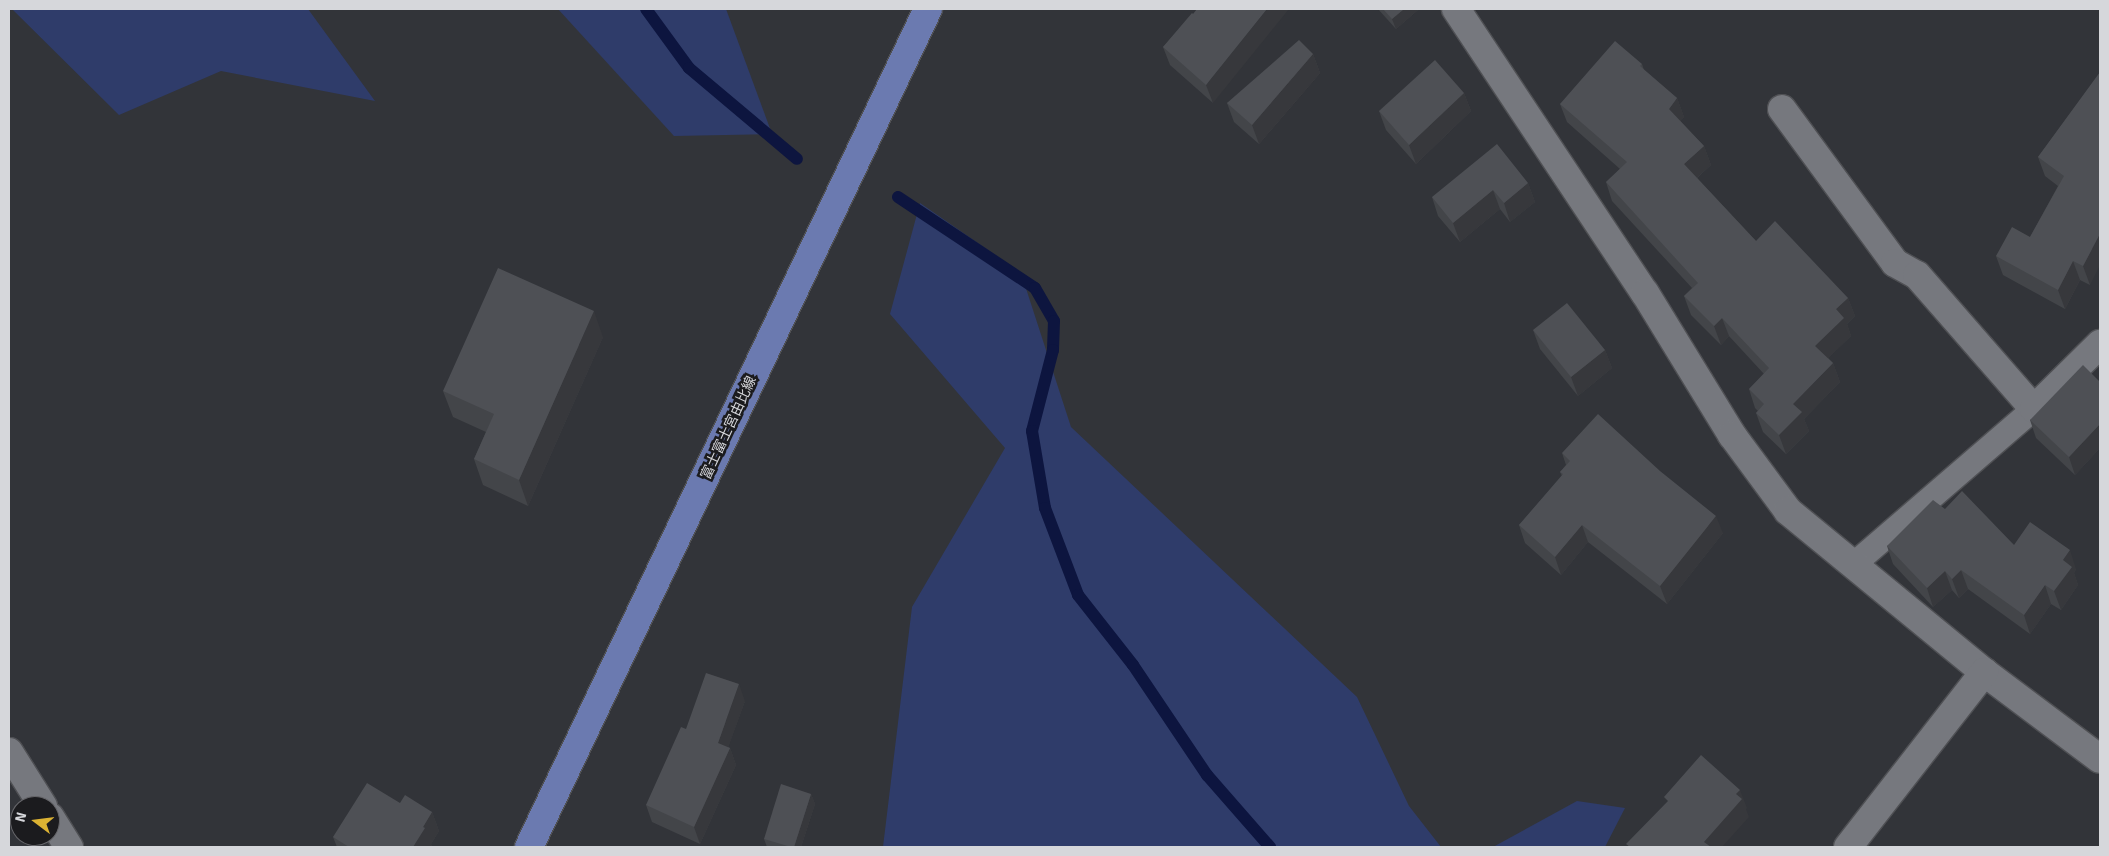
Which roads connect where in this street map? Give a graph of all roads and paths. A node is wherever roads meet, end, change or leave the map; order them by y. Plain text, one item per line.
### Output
1 (928, 9) edge
2 (1456, 9) edge
3 (1782, 109) dead end
4 (2100, 344) edge
5 (2034, 409) junction
6 (1853, 565) junction
7 (1984, 672) junction
8 (9, 752) edge
9 (2100, 759) edge
10 (37, 796) edge
11 (60, 833) edge
12 (69, 847) edge
13 (530, 847) edge
14 (1848, 847) edge

1 - 13 main road, 富士富士宮由比線
2 - 6 street
3 - 5 street
4 - 5 street
5 - 6 lane
6 - 7 street
7 - 9 street
7 - 14 street
8 - 10 street
11 - 12 street

